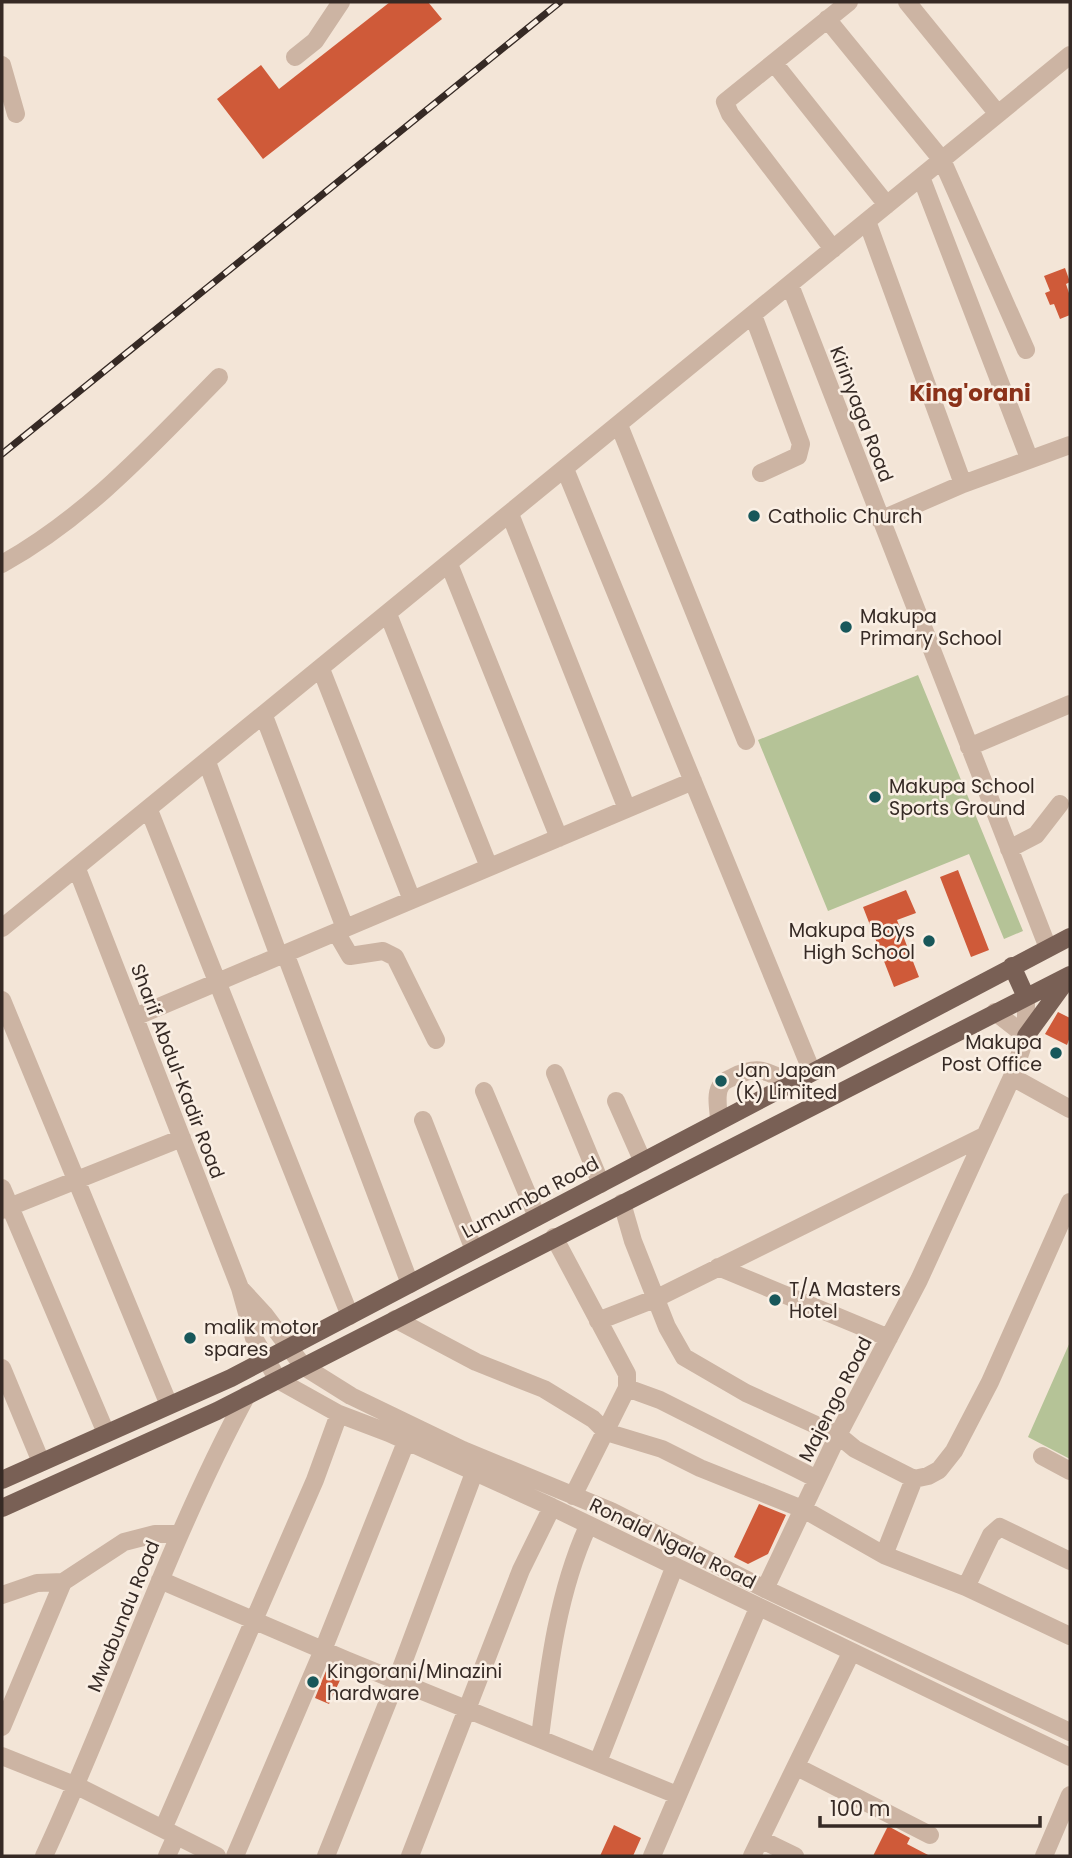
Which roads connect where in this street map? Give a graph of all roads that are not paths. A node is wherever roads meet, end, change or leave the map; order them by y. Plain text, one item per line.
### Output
1 (341, 2) edge
2 (849, 2) edge
3 (907, 2) edge
4 (827, 19) junction
5 (1070, 55) edge
6 (295, 57) dead end
7 (774, 63) junction
8 (2, 65) edge
9 (16, 114) dead end
10 (998, 114) junction
11 (942, 160) junction
12 (921, 177) junction
13 (887, 205) junction
14 (867, 221) junction
15 (833, 249) junction
16 (790, 285) junction
17 (753, 315) junction
18 (1026, 350) dead end
19 (219, 377) dead end
20 (619, 425) junction
21 (1070, 445) edge
22 (1029, 458) junction
23 (565, 469) junction
24 (761, 474) dead end
25 (963, 484) junction
26 (510, 514) junction
27 (880, 520) junction
28 (2, 564) edge
29 (449, 564) junction
30 (388, 614) junction
31 (321, 669) junction
32 (1070, 704) edge
33 (264, 716) junction
34 (746, 741) dead end
35 (969, 747) junction
36 (207, 762) junction
37 (693, 781) junction
38 (1060, 804) dead end
39 (627, 808) junction
40 (149, 810) junction
41 (559, 838) junction
42 (1009, 849) junction
43 (489, 867) junction
44 (77, 869) junction
45 (412, 900) junction
46 (2, 928) edge
47 (340, 930) junction
48 (1070, 937) edge
49 (1048, 948) junction
50 (282, 955) junction
51 (1012, 966) junction
52 (1070, 976) edge
53 (216, 983) junction
54 (1026, 997) junction
55 (2, 1000) edge
56 (995, 1012) junction
57 (135, 1017) junction
58 (1026, 1036) junction
59 (436, 1040) dead end
60 (812, 1072) junction
61 (555, 1073) dead end
62 (1012, 1077) junction
63 (790, 1084) junction
64 (484, 1091) dead end
65 (616, 1101) dead end
66 (1070, 1109) edge
67 (423, 1120) dead end
68 (719, 1121) junction
69 (982, 1137) junction
70 (182, 1138) junction
71 (643, 1162) junction
72 (76, 1180) junction
73 (601, 1184) junction
74 (2, 1188) edge
75 (1070, 1202) edge
76 (622, 1203) junction
77 (6, 1209) edge
78 (537, 1217) junction
79 (554, 1237) junction
80 (474, 1250) junction
81 (718, 1267) junction
82 (410, 1284) junction
83 (240, 1288) junction
84 (657, 1298) junction
85 (350, 1316) junction
86 (395, 1319) junction
87 (598, 1321) junction
88 (889, 1338) junction
89 (290, 1347) junction
90 (264, 1361) junction
91 (303, 1366) junction
92 (2, 1368) edge
93 (278, 1380) junction
94 (627, 1388) junction
95 (247, 1395) junction
96 (169, 1405) junction
97 (339, 1415) junction
98 (606, 1432) junction
99 (106, 1433) junction
100 (838, 1435) junction
101 (406, 1442) junction
102 (1042, 1456) dead end
103 (41, 1462) junction
104 (1070, 1471) edge
105 (474, 1473) junction
106 (817, 1479) junction
107 (914, 1479) junction
108 (2, 1480) edge
109 (573, 1496) junction
110 (552, 1507) junction
111 (2, 1508) edge
112 (805, 1510) junction
113 (588, 1525) junction
114 (180, 1534) junction
115 (884, 1555) junction
116 (1070, 1561) edge
117 (674, 1568) junction
118 (160, 1580) junction
119 (63, 1582) junction
120 (966, 1587) junction
121 (765, 1589) junction
122 (2, 1595) edge
123 (758, 1608) junction
124 (254, 1620) junction
125 (1070, 1636) edge
126 (323, 1650) junction
127 (851, 1653) junction
128 (397, 1679) junction
129 (469, 1709) junction
130 (2, 1727) edge
131 (1070, 1732) edge
132 (540, 1737) junction
133 (2, 1756) edge
134 (1070, 1757) edge
135 (598, 1762) junction
136 (797, 1767) junction
137 (77, 1786) junction
138 (677, 1795) junction
139 (1070, 1795) edge
140 (170, 1833) junction
141 (930, 1835) dead end
142 (762, 1840) junction
143 (44, 1856) edge
144 (167, 1856) edge
145 (217, 1856) edge
146 (235, 1856) edge
147 (326, 1856) edge
148 (410, 1856) edge
149 (653, 1856) edge
150 (752, 1856) edge
151 (796, 1856) edge
152 (1044, 1856) edge

1 - 6 street
2 - 4 street
3 - 10 street
4 - 7 street
4 - 11 street
5 - 10 street
7 - 13 street
7 - 15 street
8 - 9 street
10 - 11 street
11 - 12 street
11 - 18 street
12 - 13 street
12 - 22 street
13 - 14 street
14 - 15 street
14 - 25 street
15 - 16 street
16 - 17 street
16 - 27 street, Kirinyaga Road
17 - 20 street
17 - 24 street
19 - 28 street
20 - 23 street
20 - 34 street
21 - 22 street
22 - 25 street
23 - 26 street
23 - 37 street
25 - 27 street
26 - 29 street
26 - 39 street
27 - 35 street, Kirinyaga Road
29 - 30 street
29 - 41 street
30 - 31 street
30 - 43 street
31 - 33 street
31 - 45 street
32 - 35 street
33 - 36 street
33 - 47 street
35 - 42 street, Kirinyaga Road
36 - 40 street
36 - 50 street
37 - 39 street
37 - 60 street
38 - 42 street
39 - 41 street
40 - 44 street
40 - 53 street
41 - 43 street
42 - 49 street, Kirinyaga Road
43 - 45 street
44 - 46 street
44 - 57 street, Sharif Abdul-Kadir Road
45 - 47 street
47 - 50 street
47 - 59 street
48 - 49 main road, Lumumba Road
49 - 51 main road, Lumumba Road
50 - 53 street
50 - 82 street
51 - 54 main road
51 - 60 main road, Lumumba Road
52 - 54 main road
52 - 58 main road
53 - 57 street
53 - 85 street
54 - 56 main road
54 - 58 street, Majengo Road
55 - 72 street
56 - 58 street
56 - 76 main road
57 - 70 street, Sharif Abdul-Kadir Road
58 - 62 street, Majengo Road
60 - 63 main road, Lumumba Road
61 - 73 street
62 - 66 street
62 - 69 street, Majengo Road
63 - 68 main road, Lumumba Road
63 - 68 street
64 - 78 street
65 - 71 street
67 - 80 street
68 - 71 main road, Lumumba Road
69 - 81 street
69 - 88 street, Majengo Road
70 - 72 street
70 - 83 street, Sharif Abdul-Kadir Road
71 - 73 main road, Lumumba Road
72 - 77 street
72 - 96 street
73 - 78 main road, Lumumba Road
74 - 77 street
75 - 107 street
76 - 79 main road
76 - 84 street
77 - 99 street
78 - 80 main road, Lumumba Road
79 - 86 main road
79 - 87 street
80 - 82 main road, Lumumba Road
81 - 84 street
81 - 88 street
82 - 85 main road, Lumumba Road
83 - 89 street, Sharif Abdul-Kadir Road
83 - 90 street, Sharif Abdul-Kadir Road
84 - 87 street
84 - 100 street
85 - 89 main road, Lumumba Road
86 - 91 main road
86 - 98 street
87 - 94 street
88 - 100 street, Majengo Road
89 - 90 main road, Lumumba Road
89 - 91 street, Ronald Ngala Road
90 - 93 street, Ronald Ngala Road
90 - 96 main road, Lumumba Road
91 - 93 main road
91 - 109 street, Ronald Ngala Road
92 - 103 street
93 - 95 main road
93 - 97 street, Ronald Ngala Road
94 - 98 street
94 - 106 street
95 - 111 main road
95 - 114 street, Mwabundu Road
96 - 99 main road, Lumumba Road
97 - 101 street, Ronald Ngala Road
97 - 124 street
98 - 109 street
98 - 112 street
99 - 103 main road, Lumumba Road
100 - 106 street, Majengo Road
100 - 107 street
101 - 105 street, Ronald Ngala Road
101 - 126 street
102 - 104 street
103 - 108 main road, Lumumba Road
105 - 110 street, Ronald Ngala Road
105 - 128 street
106 - 112 street, Majengo Road
107 - 115 street
109 - 121 street, Ronald Ngala Road
110 - 113 street, Ronald Ngala Road
110 - 129 street
112 - 115 street
112 - 121 street, Majengo Road
113 - 117 street, Ronald Ngala Road
113 - 132 street
114 - 118 street, Mwabundu Road
114 - 119 street
115 - 120 street
116 - 120 street
117 - 123 street, Ronald Ngala Road
117 - 135 street
118 - 124 street
118 - 137 street, Mwabundu Road
119 - 122 street
119 - 130 street
120 - 125 street
121 - 131 street, Ronald Ngala Road
123 - 127 street, Ronald Ngala Road
123 - 138 street
124 - 126 street
124 - 140 street
126 - 128 street
126 - 146 street
127 - 134 street, Ronald Ngala Road
127 - 136 street
128 - 129 street
128 - 147 street
129 - 132 street
129 - 148 street
132 - 135 street
133 - 137 street
135 - 138 street
136 - 141 street
136 - 142 street
137 - 140 street
137 - 143 street, Mwabundu Road
138 - 149 street
139 - 152 street
140 - 144 street
140 - 145 street
142 - 150 street
142 - 151 street

